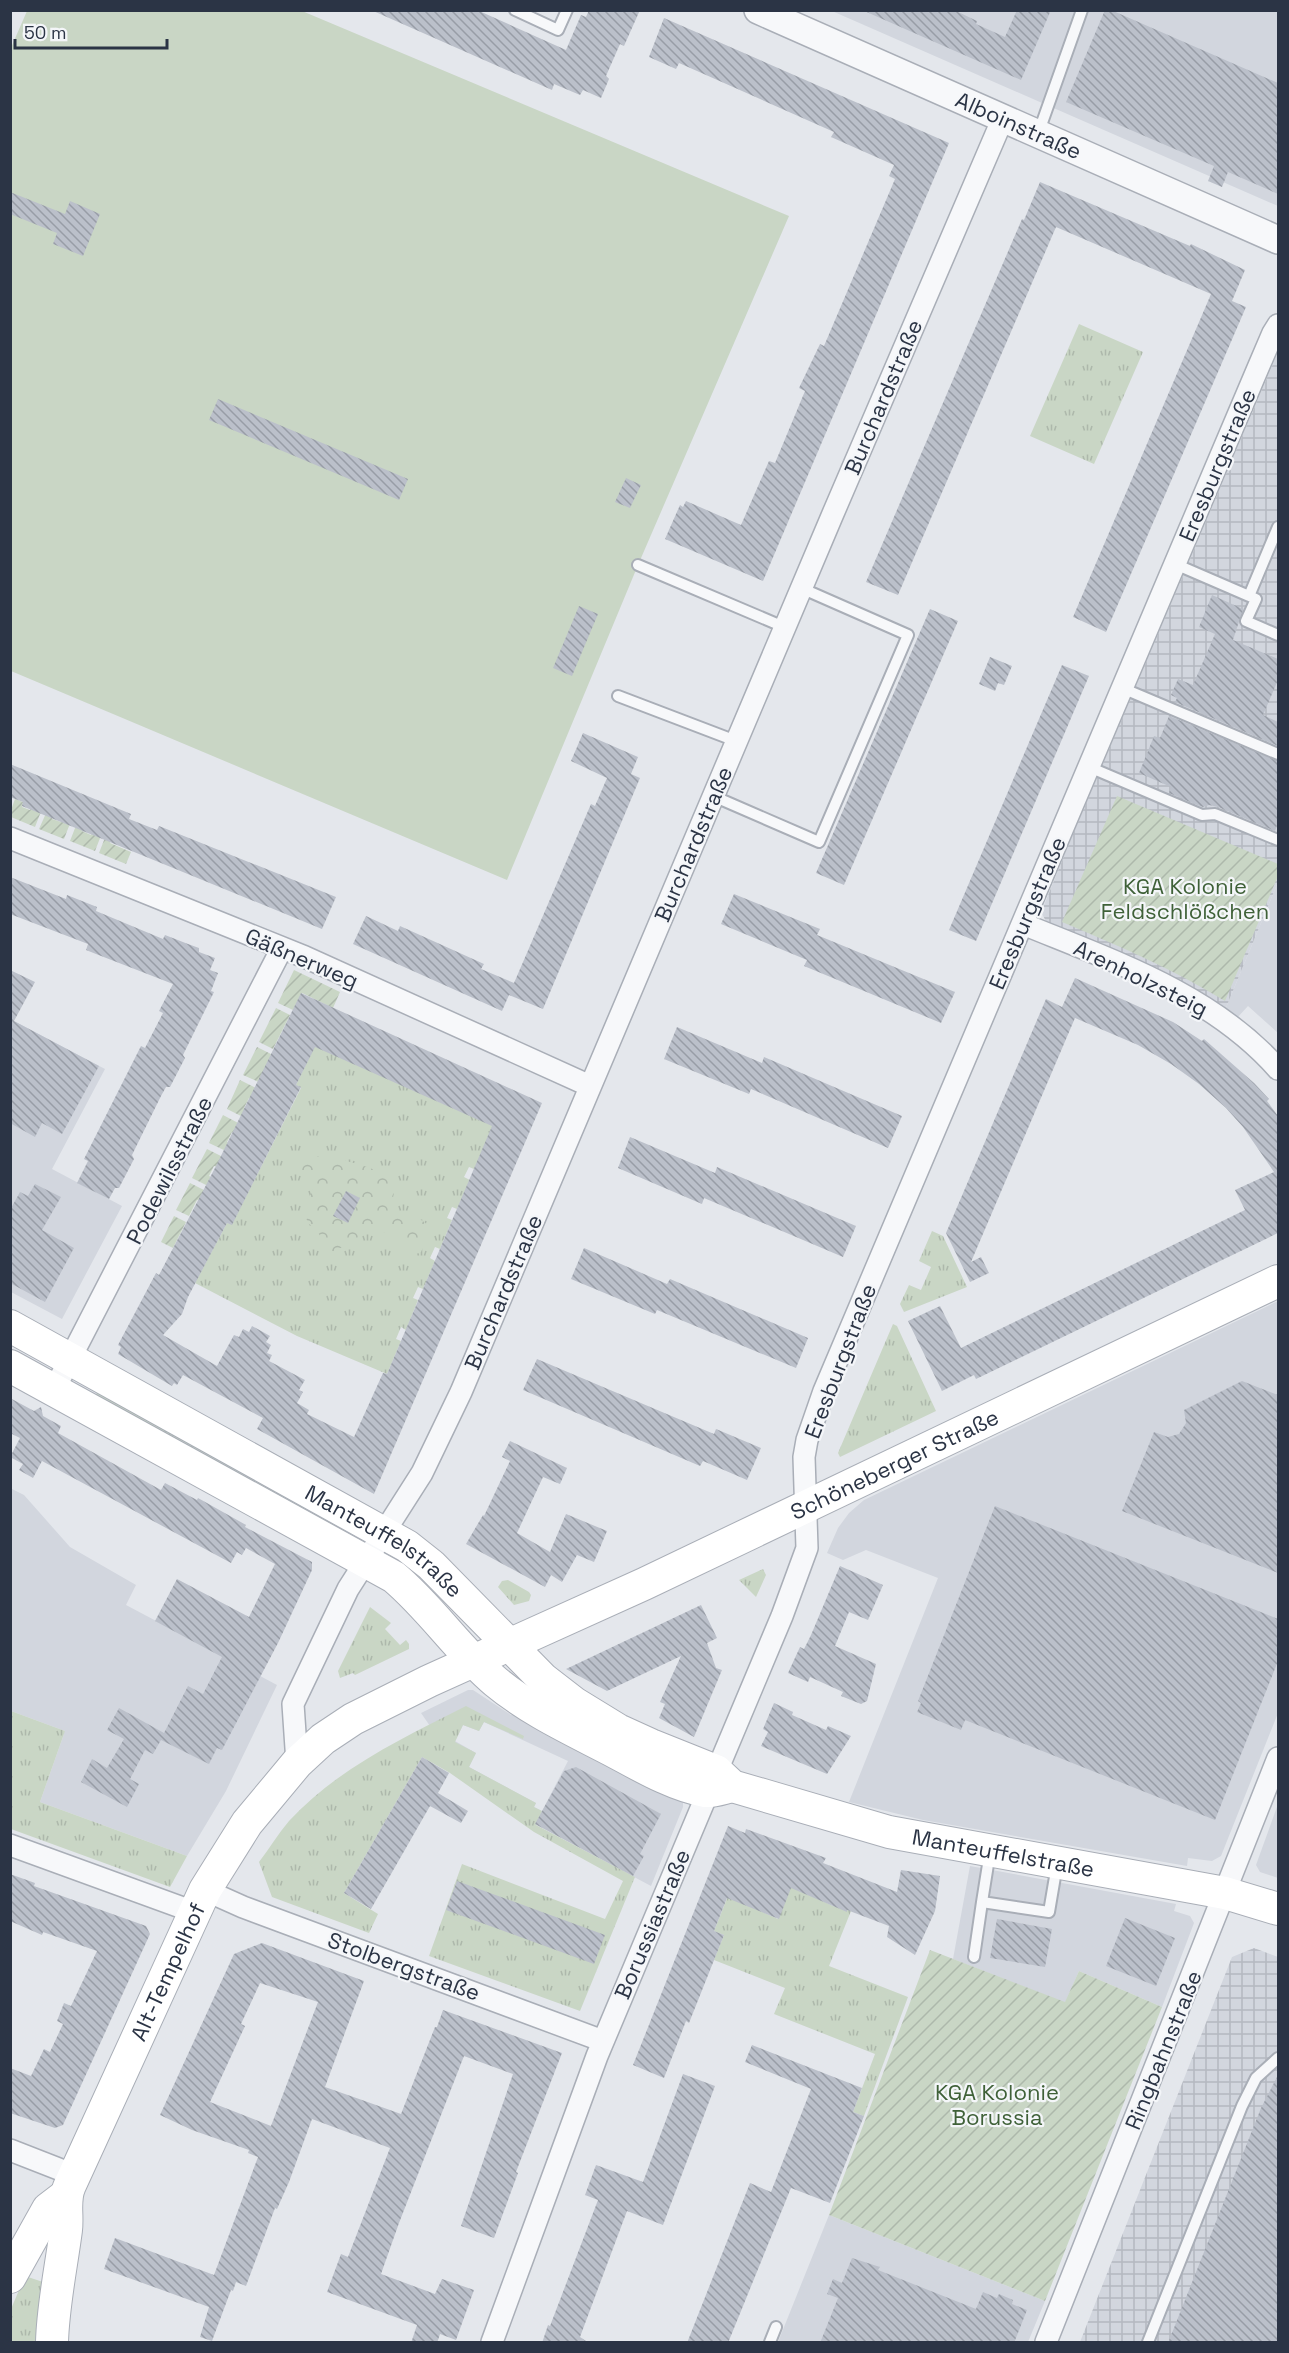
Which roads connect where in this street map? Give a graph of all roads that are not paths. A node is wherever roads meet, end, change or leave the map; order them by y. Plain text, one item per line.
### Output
1 (515, 10) edge
2 (567, 10) edge
3 (758, 10) edge
4 (1082, 10) edge
5 (1003, 118) junction
6 (1038, 134) junction
7 (1278, 240) edge
8 (1278, 326) edge
9 (1278, 527) edge
10 (1175, 564) junction
11 (638, 565) dead end
12 (801, 588) junction
13 (1249, 596) junction
14 (784, 627) junction
15 (1278, 635) edge
16 (1122, 688) junction
17 (618, 696) dead end
18 (736, 741) junction
19 (1278, 754) edge
20 (1089, 767) junction
21 (713, 796) junction
22 (10, 838) edge
23 (1278, 840) edge
24 (1023, 924) junction
25 (282, 948) junction
26 (1278, 1069) edge
27 (590, 1086) junction
28 (1278, 1281) edge
29 (10, 1326) edge
30 (71, 1359) junction
31 (10, 1366) edge
32 (54, 1390) junction
33 (806, 1507) junction
34 (384, 1533) junction
35 (365, 1561) junction
36 (510, 1646) junction
37 (475, 1662) junction
38 (297, 1763) junction
39 (1277, 1767) edge
40 (718, 1783) junction
41 (10, 1845) edge
42 (990, 1850) junction
43 (1058, 1862) junction
44 (1225, 1893) junction
45 (199, 1901) junction
46 (982, 1902) junction
47 (1278, 1910) edge
48 (974, 1957) dead end
49 (603, 2041) junction
50 (1278, 2058) edge
51 (10, 2150) edge
52 (70, 2186) junction
53 (10, 2277) edge
54 (776, 2327) dead end
55 (52, 2343) edge
56 (492, 2343) edge
57 (770, 2343) edge
58 (1046, 2343) edge
59 (1148, 2343) edge

1 - 2 lane
3 - 5 street, Alboinstraße
4 - 6 lane
5 - 6 street, Alboinstraße
5 - 12 street, Burchardstraße
6 - 7 street, Alboinstraße
8 - 10 street, Eresburgstraße
9 - 13 lane
10 - 13 lane
10 - 16 street, Eresburgstraße
11 - 14 lane
12 - 14 street, Burchardstraße
12 - 21 lane
13 - 15 lane
14 - 18 street, Burchardstraße
16 - 19 lane
16 - 20 street, Eresburgstraße
17 - 18 lane
18 - 21 street, Burchardstraße
20 - 23 lane
20 - 24 street, Eresburgstraße
21 - 27 street, Burchardstraße
22 - 25 street, Gäßnerweg
24 - 26 street, Arenholzsteig
24 - 33 street, Eresburgstraße
25 - 27 street, Gäßnerweg
25 - 30 street, Podewilsstraße
27 - 34 street, Burchardstraße
28 - 33 main road, Schöneberger Straße
29 - 30 main road, Manteuffelstraße
30 - 32 street, Podewilsstraße
30 - 34 main road, Manteuffelstraße
31 - 32 main road, Manteuffelstraße
32 - 35 main road, Manteuffelstraße
33 - 36 main road, Schöneberger Straße
33 - 40 street, Borussiastraße
34 - 35 street, Burchardstraße
34 - 36 main road, Manteuffelstraße
35 - 37 main road, Manteuffelstraße
35 - 38 street
36 - 37 main road, Schöneberger Straße
36 - 40 main road, Manteuffelstraße
37 - 38 main road, Alt-Tempelhof
37 - 40 main road, Manteuffelstraße
38 - 45 main road, Alt-Tempelhof
39 - 44 street, Ringbahnstraße
40 - 42 main road, Manteuffelstraße
40 - 49 street, Borussiastraße
41 - 45 street, Stolbergstraße
42 - 43 main road, Manteuffelstraße
42 - 46 lane
43 - 44 main road, Manteuffelstraße
43 - 46 lane
44 - 47 main road, Manteuffelstraße
44 - 58 street, Ringbahnstraße
45 - 49 street, Stolbergstraße
45 - 52 main road, Alt-Tempelhof
46 - 48 lane
49 - 56 street, Borussiastraße
50 - 59 lane
51 - 52 street
52 - 53 main road, Alt-Tempelhof
52 - 55 main road, Alt-Tempelhof
54 - 57 lane

